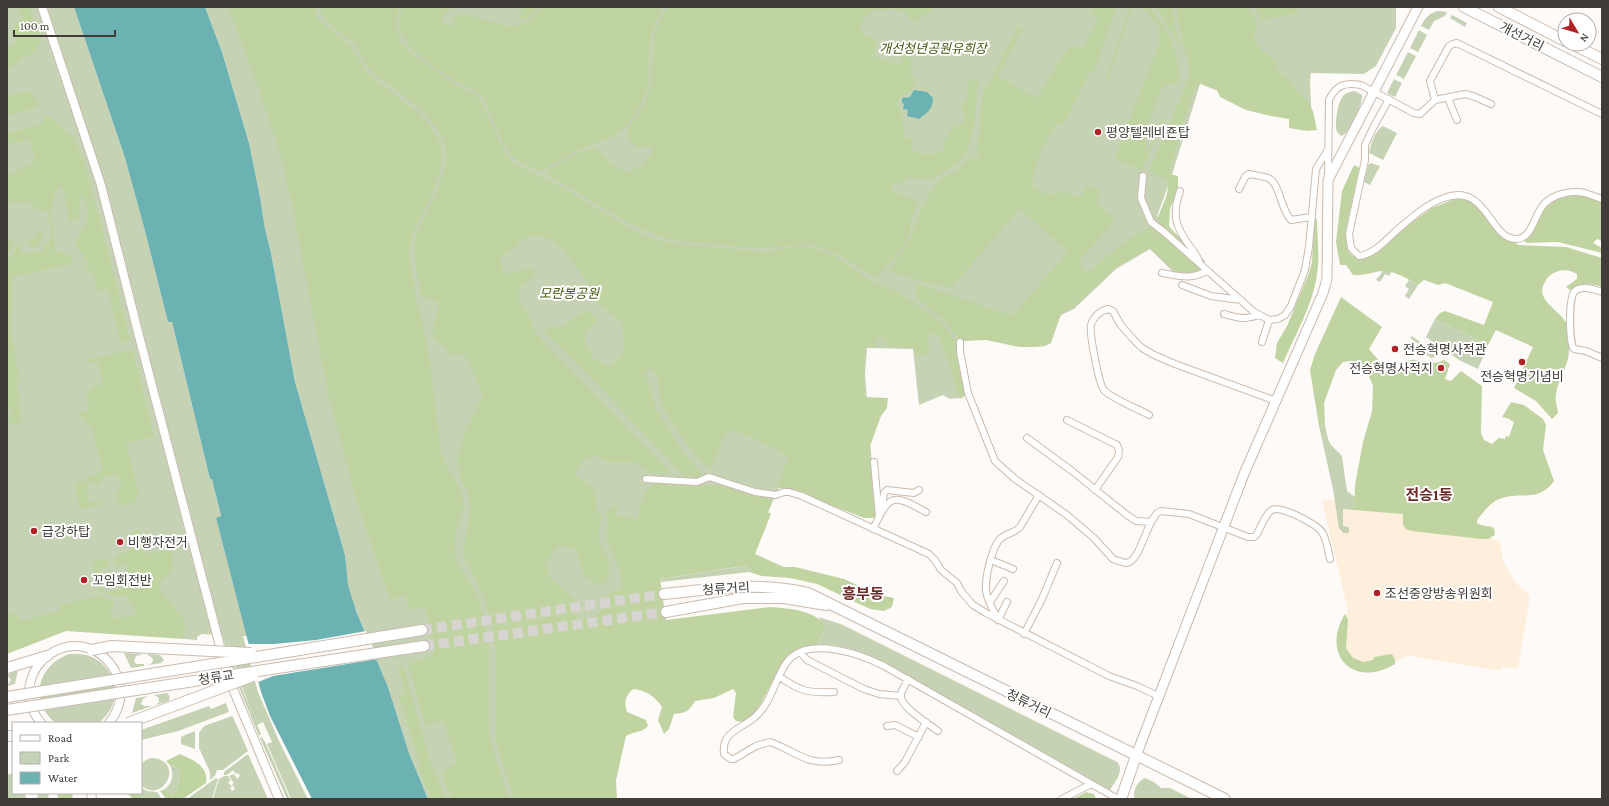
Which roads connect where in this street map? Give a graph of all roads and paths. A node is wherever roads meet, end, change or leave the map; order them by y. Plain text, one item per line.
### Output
1 (42, 7) edge
2 (1418, 7) edge
3 (1464, 7) edge
4 (1499, 7) edge
5 (1557, 36) edge
6 (1588, 52) edge
7 (1602, 59) edge
8 (1602, 77) edge
9 (1374, 92) junction
10 (1448, 98) junction
11 (1389, 100) junction
12 (1435, 100) junction
13 (1491, 104) dead end
14 (1602, 114) edge
15 (1457, 120) dead end
16 (1327, 151) junction
17 (1143, 176) dead end
18 (1328, 180) junction
19 (1239, 189) dead end
20 (1180, 191) dead end
21 (1602, 200) edge
22 (1310, 217) junction
23 (1200, 264) junction
24 (1207, 271) junction
25 (1162, 272) dead end
26 (1182, 285) dead end
27 (1602, 292) edge
28 (1241, 300) junction
29 (1224, 314) dead end
30 (1259, 315) junction
31 (1269, 320) junction
32 (960, 342) dead end
33 (1262, 342) dead end
34 (1602, 358) edge
35 (1276, 401) junction
36 (1149, 415) dead end
37 (1067, 420) dead end
38 (1027, 438) dead end
39 (874, 462) dead end
40 (646, 479) dead end
41 (919, 490) dead end
42 (1095, 490) junction
43 (1039, 495) junction
44 (884, 507) junction
45 (926, 512) dead end
46 (879, 517) junction
47 (1150, 522) junction
48 (1223, 528) junction
49 (873, 529) junction
50 (1330, 559) dead end
51 (991, 560) junction
52 (1057, 563) dead end
53 (1013, 569) dead end
54 (1004, 581) dead end
55 (664, 594) tunnel mouth
56 (990, 602) junction
57 (1007, 602) dead end
58 (832, 606) junction
59 (666, 612) tunnel mouth
60 (998, 620) junction
61 (422, 630) tunnel mouth
62 (1024, 634) junction
63 (424, 646) tunnel mouth
64 (92, 650) junction
65 (281, 653) junction
66 (801, 653) junction
67 (47, 656) junction
68 (284, 667) junction
69 (7, 668) edge
70 (780, 677) junction
71 (908, 679) junction
72 (834, 692) dead end
73 (7, 696) edge
74 (901, 696) junction
75 (1158, 696) junction
76 (7, 710) edge
77 (40, 722) edge
78 (110, 722) edge
79 (131, 722) edge
80 (926, 722) junction
81 (887, 726) dead end
82 (938, 730) dead end
83 (919, 737) junction
84 (1136, 756) junction
85 (839, 760) dead end
86 (897, 771) dead end
87 (1091, 784) junction
88 (278, 799) edge
89 (1062, 799) edge
90 (1118, 799) edge
91 (1121, 799) edge
92 (1225, 799) edge

1 - 88 street
2 - 9 main road
3 - 8 main road, 개선거리
4 - 5 main road, 개선거리
6 - 7 main road
9 - 11 street
9 - 16 street
9 - 18 main road
10 - 12 street
10 - 13 street
10 - 15 street
11 - 12 street
11 - 21 street
12 - 14 street
16 - 18 street
16 - 22 street
17 - 23 street
18 - 35 main road
19 - 22 street
20 - 23 street
22 - 31 street
23 - 24 street
24 - 25 street
24 - 28 street
26 - 28 street
27 - 34 street
28 - 30 street
29 - 30 street
30 - 31 street
31 - 33 street
32 - 43 street
35 - 36 street
35 - 48 main road
37 - 42 street
38 - 42 street
39 - 46 street
40 - 49 street
41 - 44 street
42 - 47 street
43 - 47 street
43 - 51 street
44 - 45 street
44 - 46 street
46 - 49 street
47 - 48 street
48 - 50 street
48 - 75 main road
49 - 60 street
51 - 53 street
51 - 56 street
52 - 62 street
54 - 56 street
55 - 58 main road, 청류거리
56 - 60 street
57 - 60 street
58 - 59 main road, 청류거리
58 - 84 main road, 청류거리
60 - 62 street
61 - 65 main road, 청류교
62 - 75 street
63 - 68 main road, 청류교
64 - 65 main road, bridge
64 - 67 street
64 - 78 street, bridge
65 - 73 main road, 청류교, bridge
66 - 70 street
66 - 71 street
66 - 74 street
67 - 69 main road
67 - 77 street, bridge
68 - 76 main road, 청류교, bridge
68 - 79 main road, bridge
70 - 72 street
70 - 85 street
71 - 74 street
71 - 87 street
74 - 80 street
75 - 84 main road
80 - 82 street
80 - 83 street
81 - 83 street
83 - 86 street
84 - 91 main road
84 - 92 main road, 청류거리
87 - 89 street
87 - 90 street

